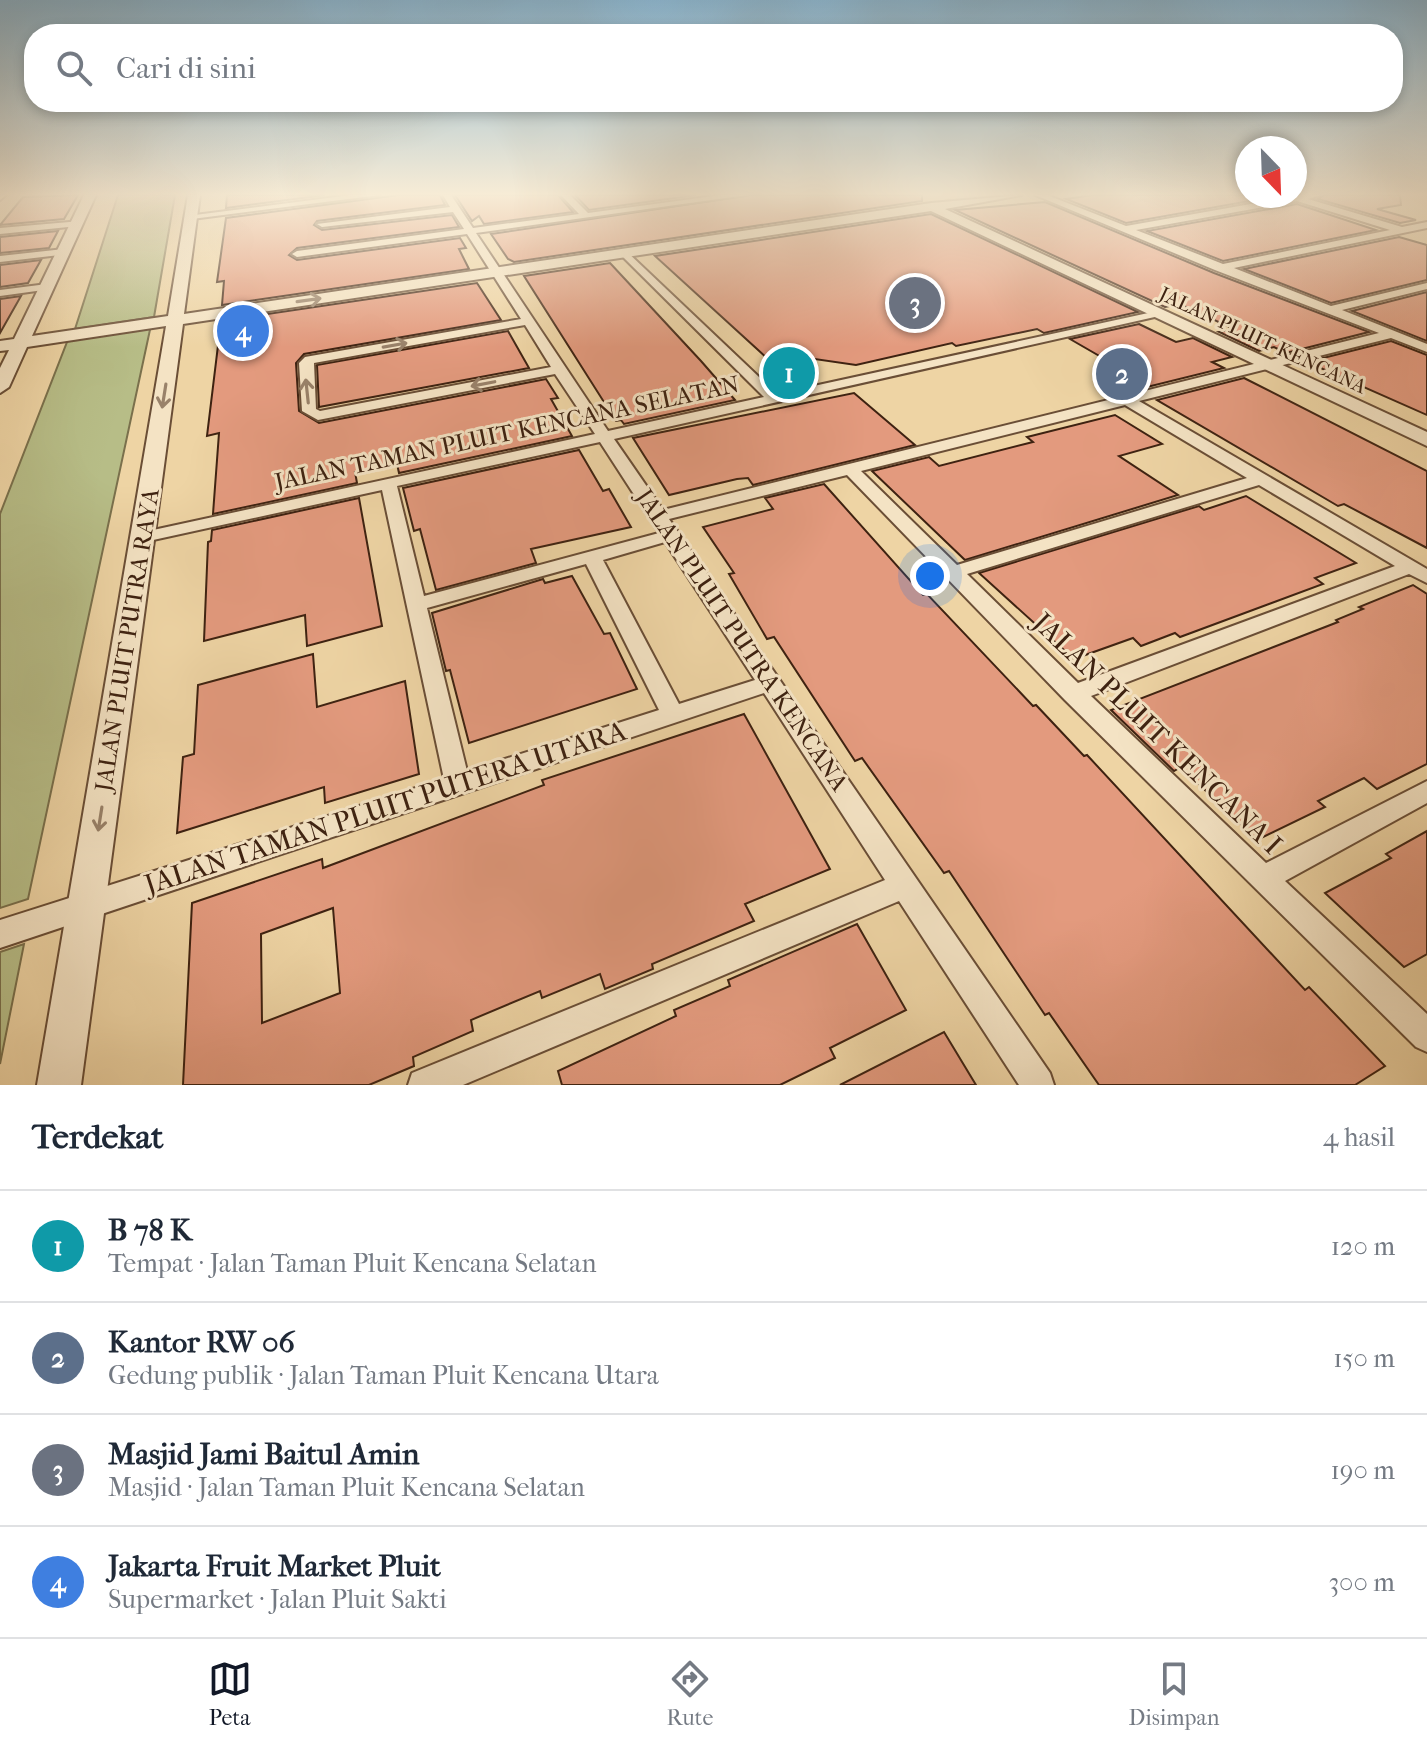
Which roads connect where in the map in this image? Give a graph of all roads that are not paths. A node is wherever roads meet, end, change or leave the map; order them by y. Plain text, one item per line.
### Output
1 (67, 246) edge
2 (187, 246) edge
3 (327, 246) edge
4 (361, 246) edge
5 (480, 246) edge
6 (675, 246) edge
7 (1014, 246) edge
8 (1162, 246) edge
9 (1327, 246) edge
10 (328, 250) junction
11 (64, 252) junction
12 (625, 253) junction
13 (297, 254) dead end
14 (0, 259) edge
15 (1219, 268) junction
16 (499, 272) junction
17 (1427, 286) edge
18 (47, 287) junction
19 (0, 293) edge
20 (1329, 310) junction
21 (1162, 314) junction
22 (176, 319) junction
23 (530, 321) junction
24 (1392, 334) junction
25 (21, 343) junction
26 (0, 346) edge
27 (1427, 348) edge
28 (1269, 365) junction
29 (559, 369) junction
30 (0, 387) edge
31 (774, 399) junction
32 (1127, 400) junction
33 (604, 436) junction
34 (1427, 440) edge
35 (850, 469) junction
36 (1261, 479) junction
37 (388, 482) junction
38 (666, 525) junction
39 (144, 537) junction
40 (592, 557) junction
41 (953, 572) junction
42 (1419, 572) edge
43 (418, 604) junction
44 (770, 683) junction
45 (1073, 694) junction
46 (672, 713) junction
47 (457, 782) junction
48 (1427, 791) edge
49 (1264, 878) junction
50 (905, 885) junction
51 (86, 905) junction
52 (0, 934) edge
53 (1427, 1036) edge
54 (59, 1085) edge
55 (424, 1085) edge
56 (1038, 1085) edge

1 - 11 street
2 - 22 street, JALAN PLUIT PUTRA RAYA
3 - 10 street
4 - 10 street
5 - 16 street, JALAN PLUIT PUTRA KENCANA
6 - 12 street
7 - 21 street, JALAN PLUIT KENCANA
8 - 15 street
9 - 15 street
10 - 13 street
11 - 14 street
11 - 18 street
12 - 16 street
12 - 31 street
15 - 20 street
22 -> 16 street
16 - 23 street, JALAN PLUIT PUTRA KENCANA
17 - 20 street
18 - 19 street
18 - 25 street
20 - 24 street
21 - 28 street, JALAN PLUIT KENCANA
21 - 31 street, JALAN TAMAN PLUIT KENCANA SELATAN
22 - 25 street
22 -> 39 street, JALAN PLUIT PUTRA RAYA
23 - 29 street, JALAN PLUIT PUTRA KENCANA
29 -> 23 street
24 - 27 street
24 - 28 street
25 - 26 street
25 - 30 street
28 - 32 street
28 - 34 street, JALAN PLUIT KENCANA
29 - 33 street, JALAN PLUIT PUTRA KENCANA
31 - 33 street, JALAN TAMAN PLUIT KENCANA SELATAN
32 - 35 street
32 - 36 street
33 - 37 street, JALAN TAMAN PLUIT KENCANA SELATAN
33 - 38 street, JALAN PLUIT PUTRA KENCANA
35 - 38 street
35 - 41 street, JALAN PLUIT KENCANA I
36 - 41 street
36 - 42 street
37 - 39 street, JALAN TAMAN PLUIT KENCANA SELATAN
37 - 43 street
38 - 40 street
38 - 44 street, JALAN PLUIT PUTRA KENCANA
39 -> 51 street, JALAN PLUIT PUTRA RAYA
40 - 43 street
40 - 46 street
41 - 45 street, JALAN PLUIT KENCANA I
42 - 45 street
43 - 47 street
44 - 46 street, JALAN TAMAN PLUIT PUTERA UTARA
44 - 50 street, JALAN PLUIT PUTRA KENCANA
45 - 49 street, JALAN PLUIT KENCANA I
46 - 47 street, JALAN TAMAN PLUIT PUTERA UTARA
47 - 51 street, JALAN TAMAN PLUIT PUTERA UTARA
48 - 49 street
49 - 53 street, JALAN PLUIT KENCANA I
50 - 55 street
50 - 56 street, JALAN PLUIT PUTRA KENCANA
51 - 52 street, JALAN TAMAN PLUIT PUTERA UTARA
51 - 54 street, JALAN PLUIT PUTRA RAYA

